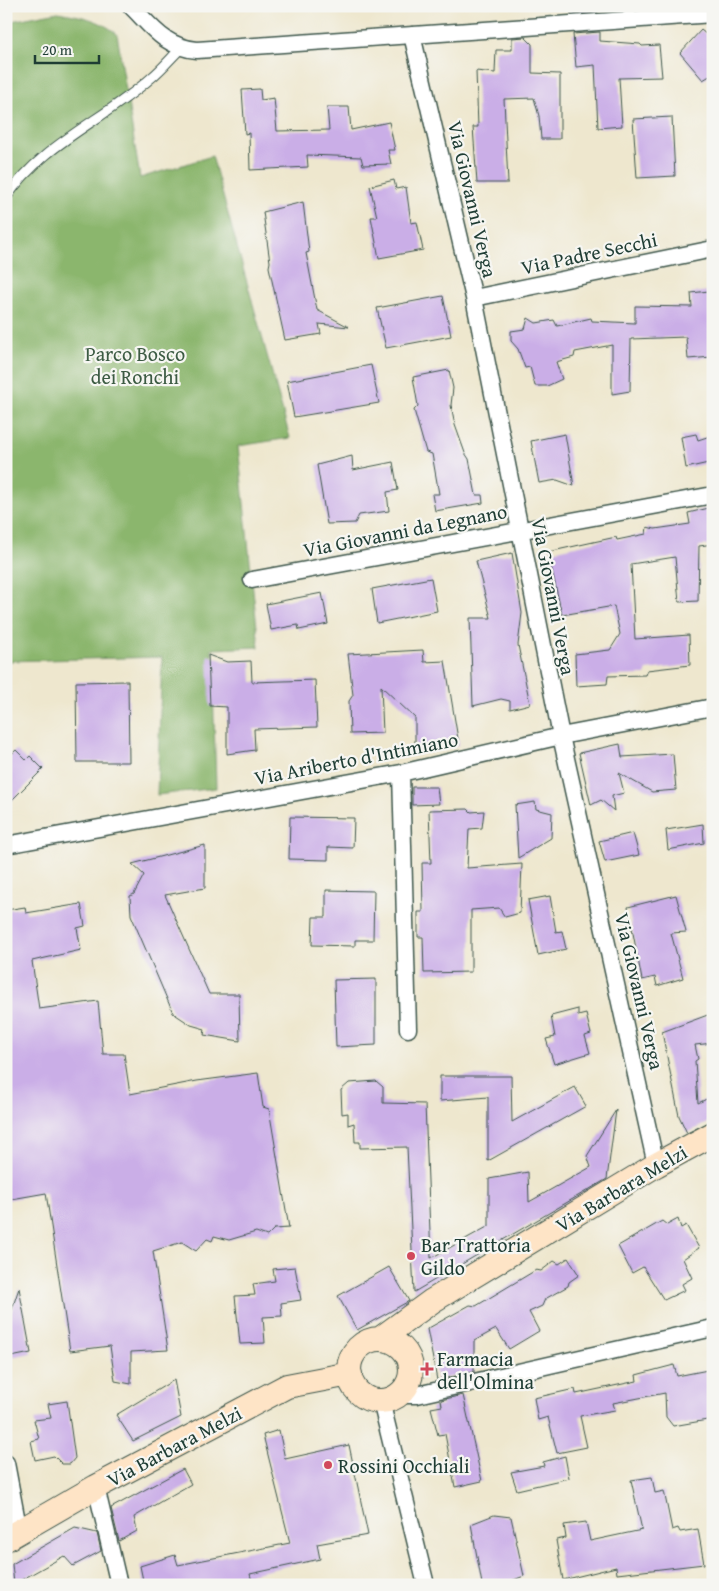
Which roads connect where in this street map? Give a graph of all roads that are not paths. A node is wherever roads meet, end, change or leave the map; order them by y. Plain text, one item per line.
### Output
1 (131, 6) edge
2 (713, 14) edge
3 (412, 35) junction
4 (181, 48) junction
5 (6, 198) edge
6 (713, 249) edge
7 (474, 298) junction
8 (713, 495) edge
9 (519, 530) junction
10 (252, 580) dead end
11 (713, 707) edge
12 (561, 736) junction
13 (401, 772) junction
14 (6, 845) edge
15 (408, 1029) dead end
16 (713, 1134) edge
17 (656, 1165) junction
18 (432, 1301) junction
19 (713, 1328) edge
20 (380, 1340) junction
21 (410, 1362) junction
22 (350, 1374) junction
23 (390, 1398) junction
24 (6, 1463) edge
25 (96, 1487) junction
26 (12, 1536) edge
27 (119, 1585) edge
28 (426, 1585) edge

1 - 4 street
2 - 3 street
3 - 4 street
3 - 7 street, Via Giovanni Verga
4 - 5 lane
6 - 7 street, Via Padre Secchi
7 - 9 street, Via Giovanni Verga
8 - 9 street, Via Giovanni da Legnano
9 - 10 street, Via Giovanni da Legnano
9 - 12 street, Via Giovanni Verga
11 - 12 street, Via Ariberto d'Intimiano
12 - 13 street, Via Ariberto d'Intimiano
12 - 17 street, Via Giovanni Verga
13 - 14 street, Via Ariberto d'Intimiano
13 - 15 street
16 - 17 street, Via Barbara Melzi
17 - 18 street, Via Barbara Melzi
18 - 20 street, Via Barbara Melzi
18 - 21 street
19 - 23 street
20 - 21 street
20 - 22 street, Via Barbara Melzi
21 - 23 street
22 - 23 street
22 - 25 street, Via Barbara Melzi
23 - 28 street
24 - 26 street
25 - 26 street, Via Barbara Melzi
25 - 27 street

